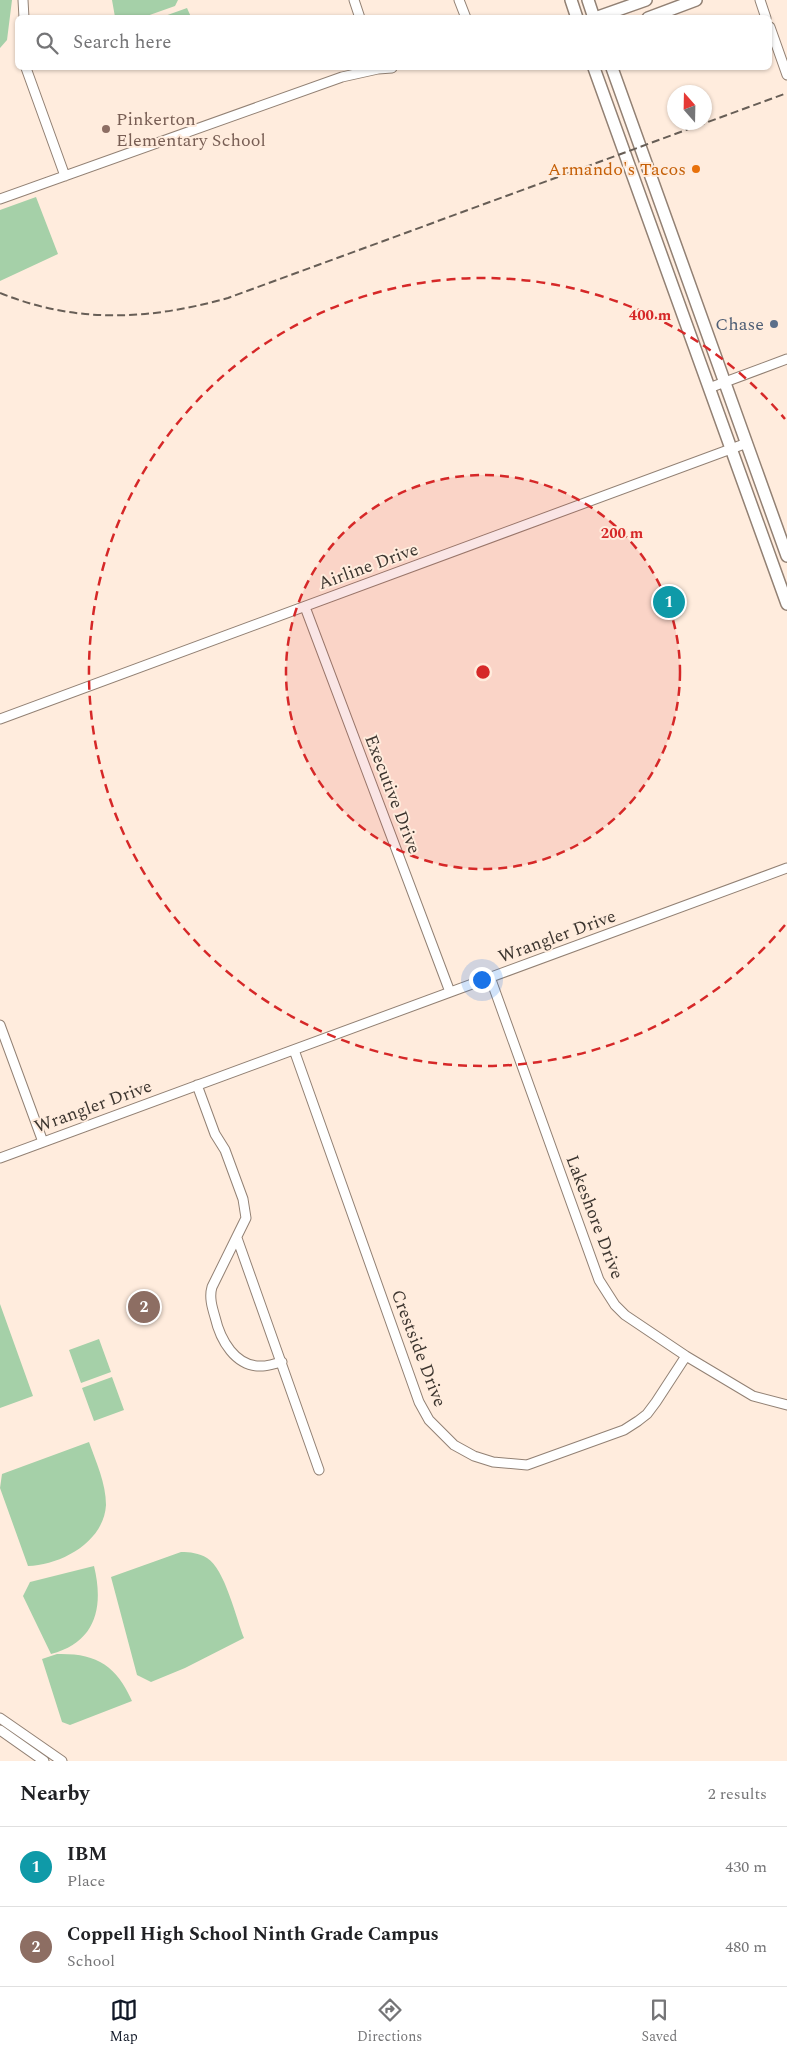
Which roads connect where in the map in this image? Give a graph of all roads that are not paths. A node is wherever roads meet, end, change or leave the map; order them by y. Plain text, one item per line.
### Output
1 (23, 0) edge
2 (354, 0) edge
3 (459, 0) edge
4 (571, 0) edge
5 (588, 0) edge
6 (646, 0) edge
7 (696, 0) edge
8 (760, 0) edge
9 (24, 15) edge
10 (359, 15) edge
11 (465, 15) edge
12 (576, 15) edge
13 (594, 15) edge
14 (604, 15) edge
15 (656, 15) edge
16 (765, 15) edge
17 (772, 33) edge
18 (27, 70) edge
19 (370, 70) edge
20 (595, 70) edge
21 (613, 70) edge
22 (787, 75) edge
23 (651, 174) junction
24 (65, 176) junction
25 (633, 176) junction
26 (0, 198) edge
27 (787, 359) edge
28 (726, 382) junction
29 (709, 388) junction
30 (747, 443) junction
31 (731, 449) junction
32 (787, 556) edge
33 (787, 604) edge
34 (305, 607) junction
35 (0, 719) edge
36 (787, 868) edge
37 (490, 978) junction
38 (450, 992) junction
39 (0, 1025) edge
40 (294, 1050) junction
41 (197, 1085) junction
42 (43, 1142) junction
43 (0, 1158) edge
44 (237, 1238) junction
45 (686, 1356) junction
46 (282, 1362) junction
47 (787, 1405) edge
48 (319, 1470) dead end
49 (0, 1718) edge
50 (0, 1730) edge
51 (26, 1736) junction
52 (21, 1744) junction
53 (44, 1761) edge
54 (62, 1761) edge

1 - 9 street
2 - 10 street
3 - 11 street
4 - 12 main road
5 - 13 main road
6 - 14 main road
7 - 15 main road
8 - 16 street
17 - 22 street
18 - 24 street
19 - 24 street
20 - 25 main road
21 - 23 main road
23 - 25 main road
23 - 28 main road
24 - 26 street
25 - 29 main road
27 - 28 street
28 - 29 street
28 - 30 main road
29 - 31 main road
30 - 31 street, Airline Drive
30 - 32 main road
31 - 33 main road
31 - 34 street, Airline Drive
34 - 35 street, Airline Drive
34 - 38 street, Executive Drive
36 - 37 street, Wrangler Drive
37 - 38 street, Wrangler Drive
37 - 45 street, Lakeshore Drive
38 - 40 street, Wrangler Drive
39 - 42 street
40 - 41 street, Wrangler Drive
40 - 45 street, Crestside Drive
41 - 42 street, Wrangler Drive
41 - 44 street
42 - 43 street, Wrangler Drive
44 - 46 street
44 - 46 street
45 - 47 street, Lakeshore Drive
46 - 48 street
49 - 51 street
50 - 52 street
51 - 52 street
51 - 54 street
52 - 53 street

